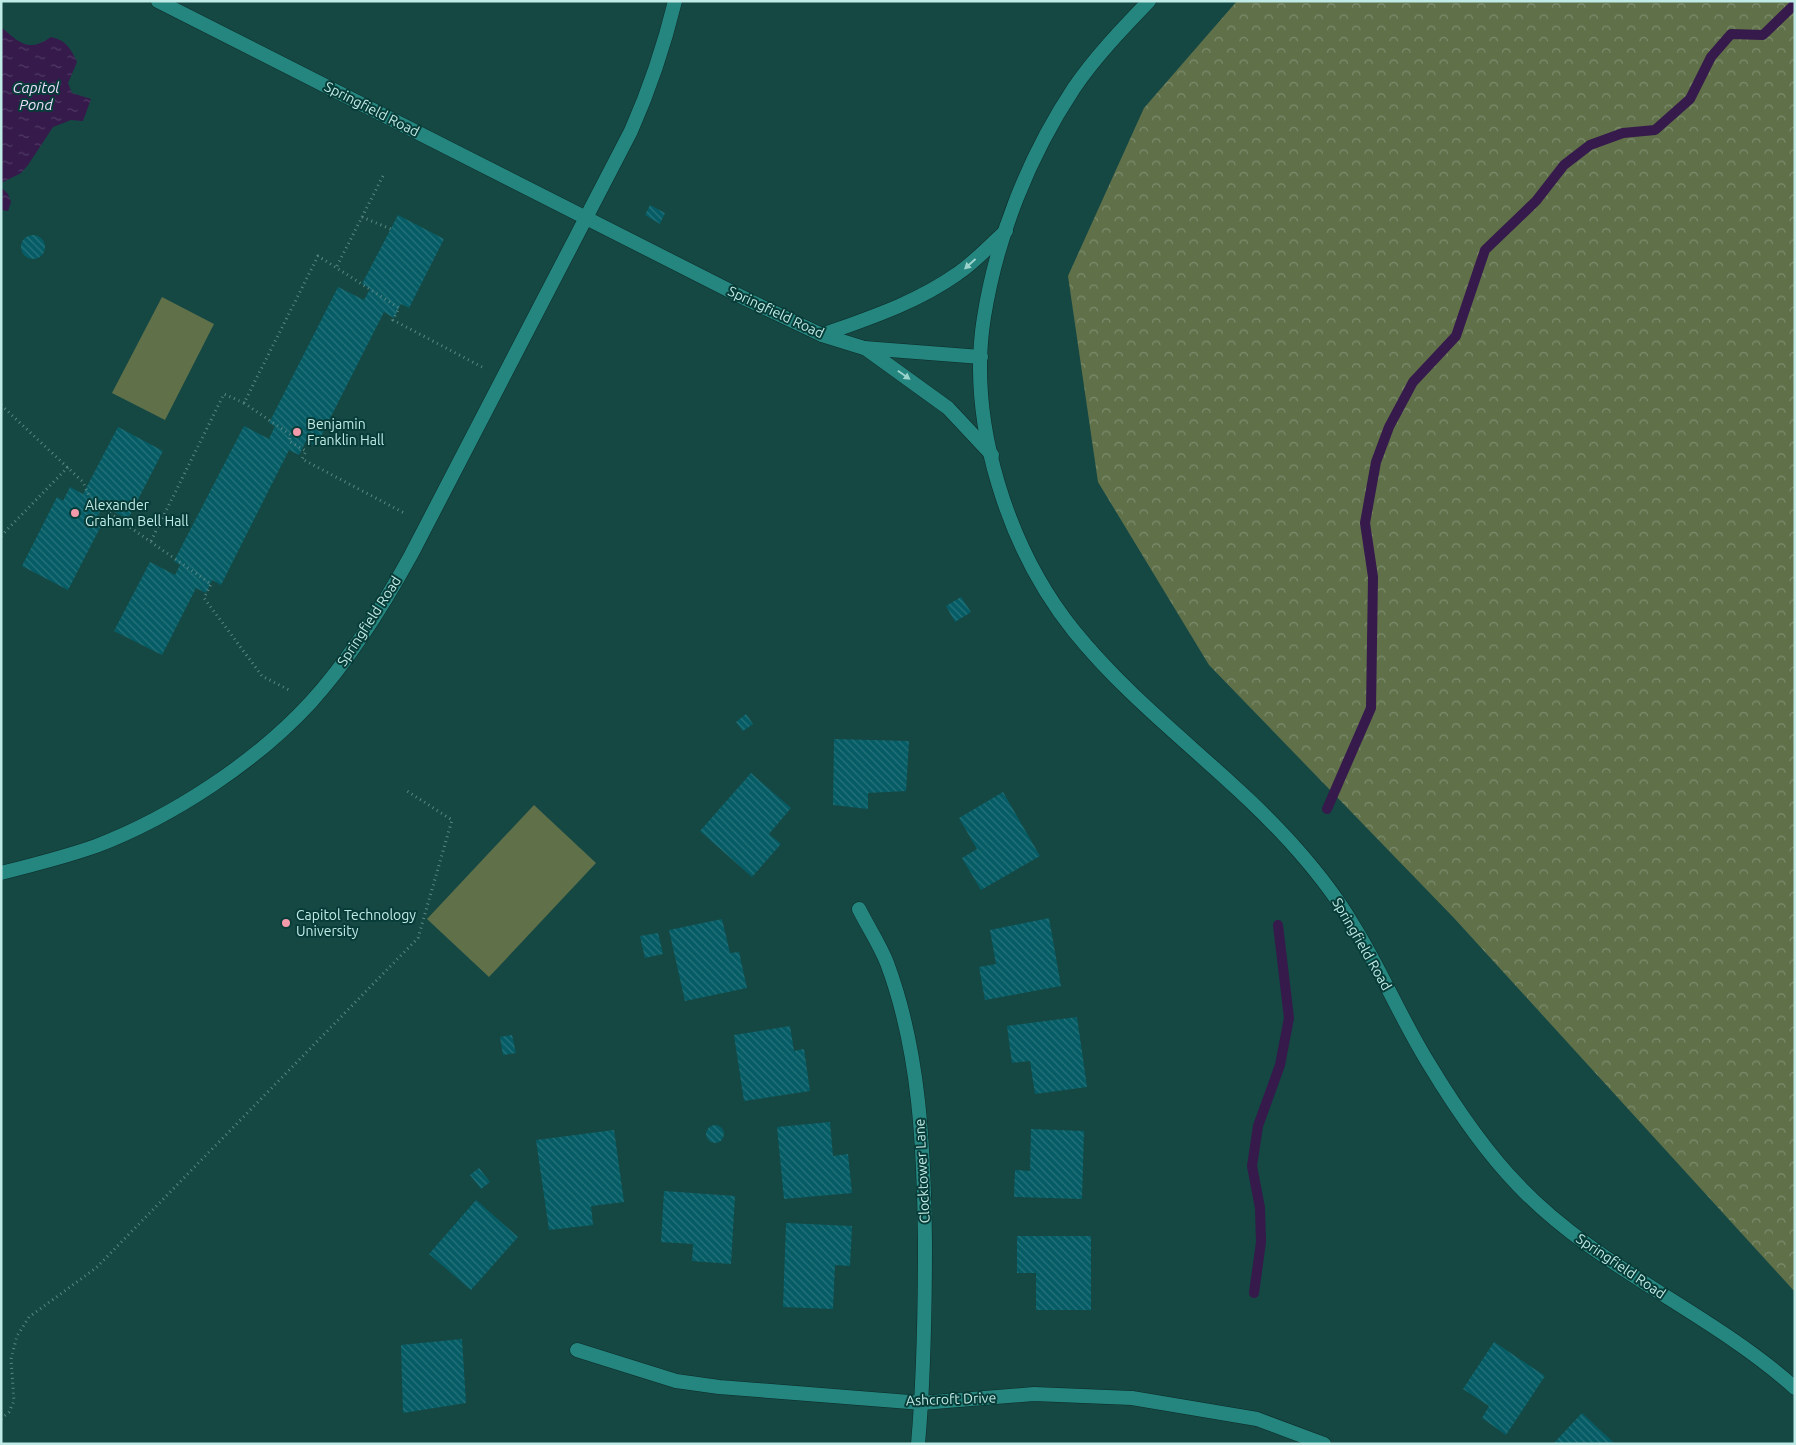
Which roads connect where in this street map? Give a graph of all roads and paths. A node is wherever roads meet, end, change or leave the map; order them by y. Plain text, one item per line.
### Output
1 (158, 1) edge
2 (675, 1) edge
3 (1149, 1) edge
4 (384, 174) dead end
5 (362, 217) junction
6 (586, 218) junction
7 (393, 230) dead end
8 (1006, 231) junction
9 (337, 266) junction
10 (822, 335) junction
11 (864, 348) junction
12 (981, 357) junction
13 (503, 378) junction
14 (244, 403) junction
15 (1, 405) edge
16 (992, 456) junction
17 (68, 468) junction
18 (427, 525) junction
19 (1, 536) edge
20 (151, 541) junction
21 (311, 702) junction
22 (404, 789) dead end
23 (1, 873) edge
24 (859, 909) dead end
25 (577, 1350) dead end
26 (1795, 1388) edge
27 (922, 1403) junction
28 (1, 1419) edge
29 (918, 1444) edge
30 (1324, 1444) edge

1 - 6 street, Springfield Road
2 - 6 street
3 - 8 street, Springfield Road
4 - 5 path
5 - 7 path
5 - 9 path
6 - 10 street, Springfield Road
6 - 13 street, Springfield Road
8 -> 10 street
8 - 12 street, Springfield Road
9 - 13 path
9 - 14 path
10 - 11 street, Springfield Road
11 - 12 street, Springfield Road
11 -> 16 street
12 - 16 street, Springfield Road
13 - 18 street, Springfield Road
14 - 18 path
14 - 20 path
15 - 17 path
16 - 26 street, Springfield Road
17 - 19 path
17 - 20 path
18 - 21 street, Springfield Road
20 - 21 path
21 - 23 street, Springfield Road
22 - 28 path
24 - 27 street, Clocktower Lane
25 - 27 street, Ashcroft Drive
27 - 29 street, Clocktower Lane
27 - 30 street, Ashcroft Drive

